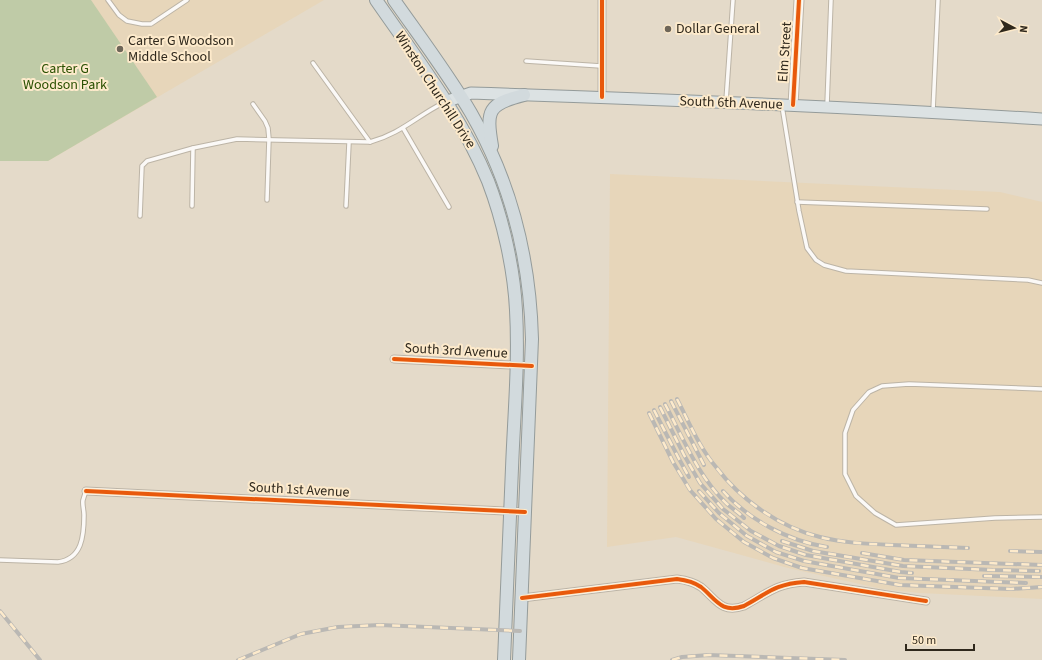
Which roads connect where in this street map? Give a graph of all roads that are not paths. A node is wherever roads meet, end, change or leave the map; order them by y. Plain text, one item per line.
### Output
1 (108, 0) edge
2 (187, 0) edge
3 (376, 0) edge
4 (394, 0) edge
5 (602, 0) edge
6 (733, 0) edge
7 (800, 0) edge
8 (831, 0) edge
9 (938, 0) edge
10 (526, 62) dead end
11 (313, 63) dead end
12 (601, 66) junction
13 (524, 95) junction
14 (460, 96) junction
15 (602, 98) junction
16 (445, 102) junction
17 (726, 103) junction
18 (253, 104) dead end
19 (782, 105) junction
20 (793, 105) junction
21 (827, 107) junction
22 (933, 112) junction
23 (1042, 119) edge
24 (403, 128) junction
25 (269, 139) junction
26 (370, 142) junction
27 (349, 143) junction
28 (193, 148) junction
29 (494, 158) junction
30 (267, 200) dead end
31 (797, 202) junction
32 (192, 206) dead end
33 (346, 206) dead end
34 (448, 207) dead end
35 (987, 209) dead end
36 (140, 216) dead end
37 (1042, 283) edge
38 (394, 359) dead end
39 (517, 365) junction
40 (532, 366) junction
41 (1042, 389) edge
42 (86, 491) joint
43 (510, 512) junction
44 (525, 512) junction
45 (1042, 517) edge
46 (0, 560) edge
47 (522, 598) junction
48 (926, 602) dead end
49 (504, 660) edge
50 (519, 660) edge

1 - 2 lane
3 - 16 highway, Winston Churchill Drive
4 - 14 highway, Winston Churchill Drive
5 - 12 street
6 - 17 lane
7 - 20 street, Elm Street
8 - 21 lane
9 - 22 lane
10 - 12 lane
11 - 26 lane
12 - 15 street
13 - 14 main road, South 6th Avenue
13 - 15 main road, South 6th Avenue
13 - 29 highway
14 - 16 main road, South 6th Avenue
14 - 29 highway, Winston Churchill Drive
15 - 17 main road, South 6th Avenue
16 - 24 lane
16 - 39 highway, Winston Churchill Drive
17 - 19 main road, South 6th Avenue
18 - 25 lane
19 - 20 main road, South 6th Avenue
19 - 31 lane
20 - 21 main road, South 6th Avenue
21 - 22 main road, South 6th Avenue
22 - 23 main road, South 6th Avenue
24 - 26 lane
24 - 34 lane
25 - 27 lane
25 - 28 lane
25 - 30 lane
26 - 27 lane
27 - 33 lane
28 - 32 lane
28 - 36 lane
29 - 40 highway, Winston Churchill Drive
31 - 35 lane
31 - 37 lane
38 - 39 street, South 3rd Avenue
39 - 40 street, South 3rd Avenue
39 - 43 highway, Winston Churchill Drive
40 - 44 highway, Winston Churchill Drive
41 - 45 lane
42 - 43 street, South 1st Avenue
42 - 46 lane
43 - 44 street, South 1st Avenue
43 - 49 highway, Winston Churchill Drive
44 - 47 highway, Winston Churchill Drive
47 - 48 street
47 - 50 highway, Winston Churchill Drive

